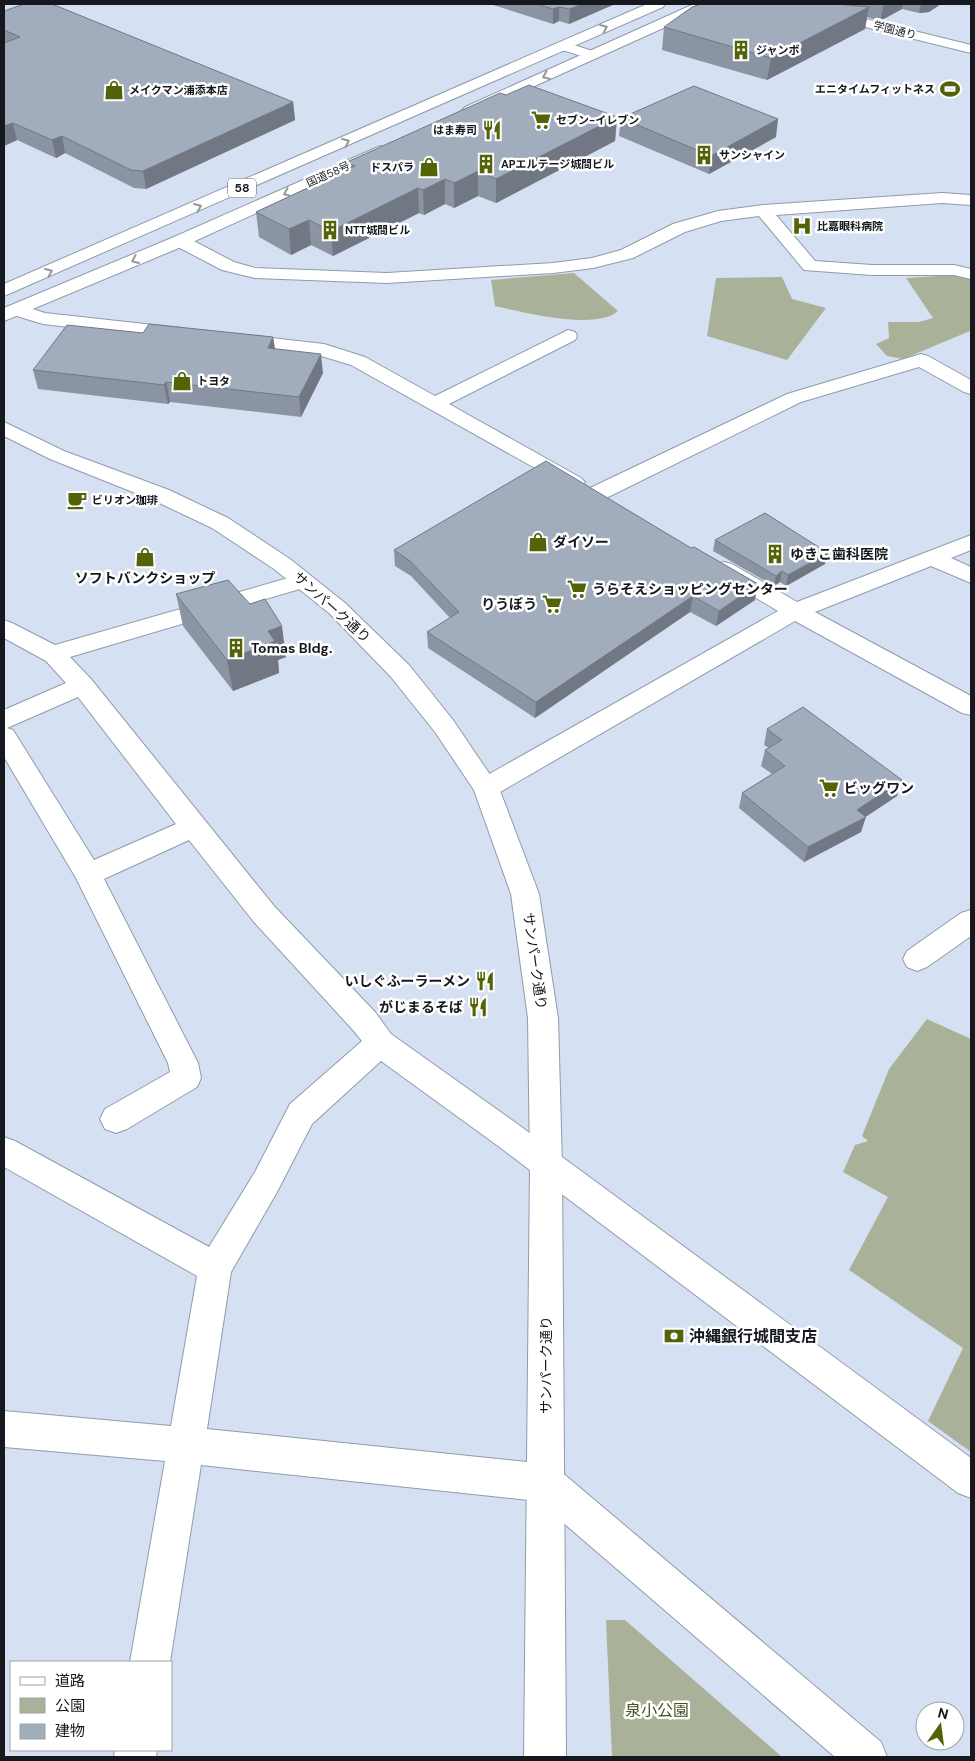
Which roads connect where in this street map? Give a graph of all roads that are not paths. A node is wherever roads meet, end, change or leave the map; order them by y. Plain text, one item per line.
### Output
1 (658, 4) edge
2 (705, 4) edge
3 (789, 4) edge
4 (564, 46) junction
5 (971, 49) edge
6 (591, 55) junction
7 (457, 116) edge
8 (394, 144) edge
9 (971, 200) edge
10 (763, 210) junction
11 (180, 241) junction
12 (971, 274) edge
13 (4, 291) edge
14 (10, 312) edge
15 (568, 336) dead end
16 (971, 388) edge
17 (434, 404) junction
18 (4, 428) edge
19 (971, 542) edge
20 (932, 557) junction
21 (707, 559) edge
22 (971, 576) edge
23 (302, 581) junction
24 (796, 611) junction
25 (4, 628) edge
26 (54, 655) junction
27 (82, 685) junction
28 (971, 707) edge
29 (4, 720) edge
30 (4, 736) edge
31 (486, 788) junction
32 (193, 827) junction
33 (88, 874) junction
34 (971, 921) edge
35 (917, 959) dead end
36 (380, 1044) junction
37 (116, 1119) dead end
38 (4, 1150) edge
39 (546, 1165) junction
40 (215, 1268) junction
41 (4, 1429) edge
42 (185, 1445) junction
43 (971, 1480) edge
44 (546, 1483) junction
45 (150, 1661) edge
46 (545, 1757) edge
47 (866, 1757) edge

4 -> 1 main road, 国道58号 / 58
2 - 6 main road
3 - 5 main road, 学園通り
4 - 6 main road
13 -> 4 main road, 国道58号 / 58
6 -> 7 main road
8 -> 11 main road, 国道58号 / 58
9 - 10 main road
10 - 11 main road
10 - 12 main road
11 -> 14 main road, 国道58号 / 58
14 - 17 main road
15 - 17 main road
16 - 17 main road
18 - 23 main road, サンパーク通り
19 - 20 main road
20 - 22 main road
20 - 24 main road
21 - 24 main road
23 - 26 main road
23 - 31 main road, サンパーク通り
24 - 28 main road
24 - 31 main road
25 - 26 main road
26 - 27 main road
27 - 29 main road
27 - 32 main road
30 - 33 main road
31 - 39 main road, サンパーク通り
32 - 33 main road
32 - 36 main road
33 - 37 main road
34 - 35 main road
36 - 39 main road
36 - 40 main road
38 - 40 main road
39 - 43 main road
39 - 44 main road, サンパーク通り
40 - 42 main road
41 - 42 main road
42 - 44 main road
42 - 45 main road
44 - 46 main road, サンパーク通り
44 - 47 main road

